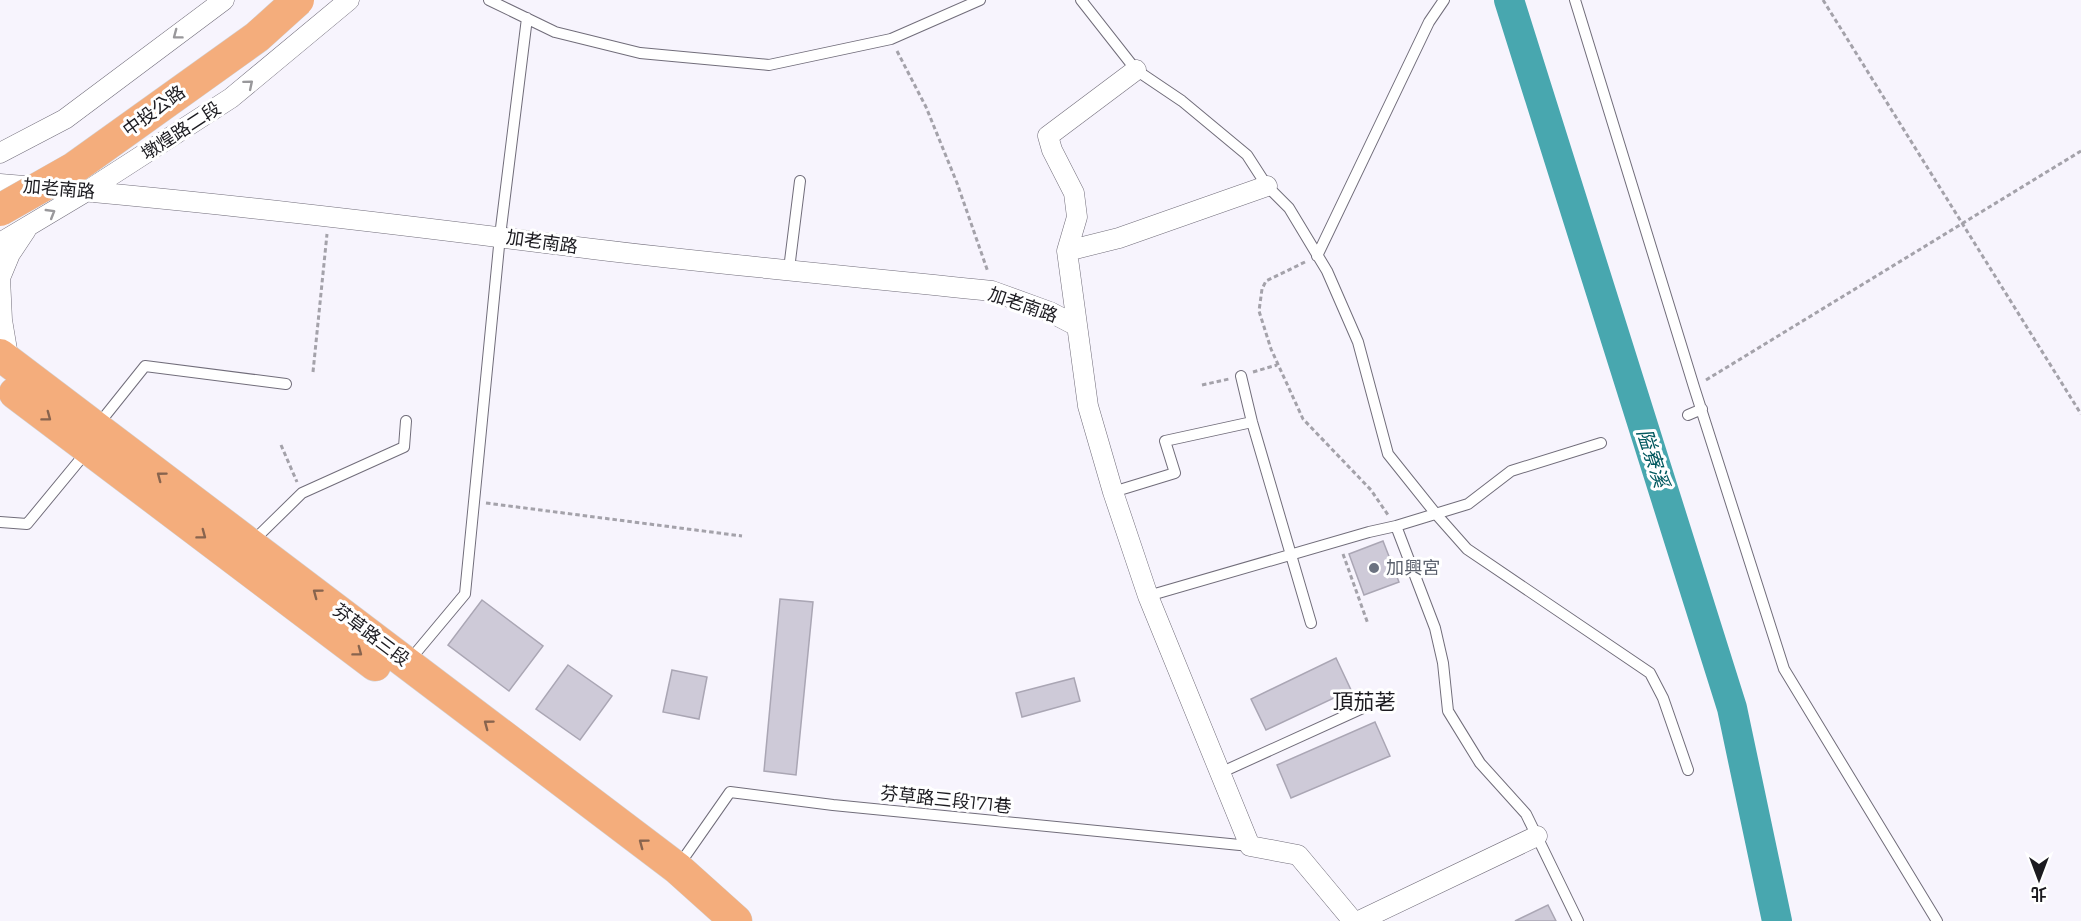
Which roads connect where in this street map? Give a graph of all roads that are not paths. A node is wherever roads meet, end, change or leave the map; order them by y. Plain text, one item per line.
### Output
1 (224, 0) edge
2 (270, 0) edge
3 (298, 0) edge
4 (349, 0) edge
5 (489, 0) edge
6 (980, 0) edge
7 (1082, 0) edge
8 (1444, 0) edge
9 (1576, 0) edge
10 (527, 18) junction
11 (1137, 70) junction
12 (0, 153) edge
13 (800, 181) dead end
14 (0, 184) edge
15 (1267, 186) junction
16 (0, 189) edge
17 (87, 191) junction
18 (0, 210) edge
19 (29, 226) junction
20 (500, 236) junction
21 (0, 243) edge
22 (1066, 251) junction
23 (1317, 256) junction
24 (789, 269) junction
25 (0, 278) edge
26 (1077, 326) junction
27 (3, 366) edge
28 (1241, 376) dead end
29 (286, 384) dead end
30 (1702, 409) junction
31 (1688, 415) dead end
32 (406, 421) dead end
33 (1252, 422) junction
34 (92, 438) junction
35 (1601, 443) dead end
36 (1113, 492) junction
37 (1436, 514) junction
38 (0, 522) edge
39 (1396, 526) junction
40 (251, 543) junction
41 (1291, 555) junction
42 (1148, 596) junction
43 (1311, 623) dead end
44 (408, 663) junction
45 (1365, 707) dead end
46 (1688, 770) dead end
47 (1220, 772) junction
48 (1537, 837) junction
49 (1250, 846) junction
50 (677, 868) junction
51 (704, 921) edge
52 (736, 921) edge
53 (1353, 921) edge
54 (1359, 921) edge
55 (1578, 921) edge
56 (1937, 921) edge

1 -> 12 street
2 - 16 main road, 中投公路
3 - 18 main road, 中投公路, bridge
17 -> 4 street, 墩煌路二段
5 - 10 lane
6 - 10 lane
7 - 11 lane
8 - 23 lane
9 - 30 lane
10 - 20 lane
11 - 15 lane
11 - 22 street
13 - 24 lane
14 - 17 street, 加老南路
15 - 22 street
15 - 23 lane
19 -> 17 street, 墩煌路二段
17 - 20 street, 加老南路
19 - 21 street, 墩煌路二段
19 - 25 street
20 - 24 street, 加老南路
20 - 44 lane
22 - 26 street
23 - 37 lane
24 - 26 street, 加老南路
25 - 27 street
26 - 36 street
27 - 34 main road, 芬草路三段
28 - 33 lane
29 - 34 lane
30 - 31 lane
30 - 56 lane
32 - 40 lane
33 - 36 lane
33 - 41 lane
34 - 38 lane
40 -> 34 main road, 芬草路三段
34 -> 51 main road, 芬草路三段
35 - 37 lane
36 - 42 street
37 - 39 lane
37 - 46 lane
39 - 41 lane
39 - 48 lane
44 -> 40 main road, 芬草路三段
41 - 42 lane
41 - 43 lane
42 - 47 street
50 -> 44 main road, 芬草路三段
45 - 47 lane
47 - 49 street
48 - 54 street
48 - 55 lane
49 - 50 lane, 芬草路三段171巷
49 - 53 street
50 - 52 main road, 芬草路三段

